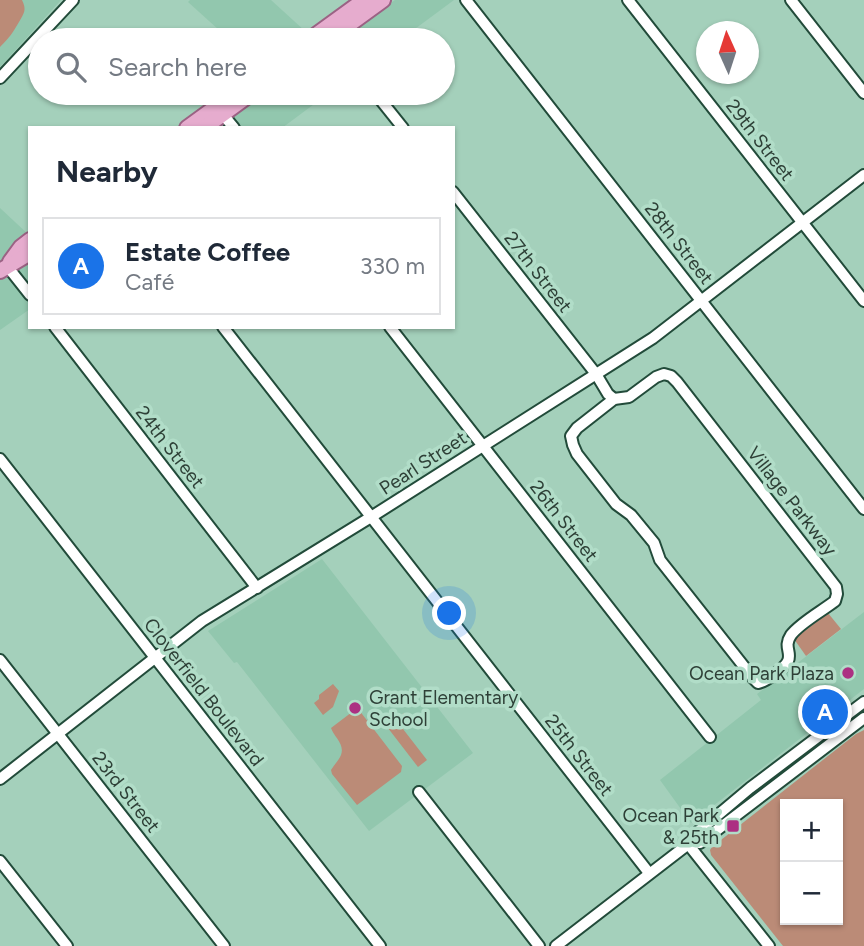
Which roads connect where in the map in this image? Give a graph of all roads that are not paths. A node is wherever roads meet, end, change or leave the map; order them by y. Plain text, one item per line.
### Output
1 (73, 0) edge
2 (364, 0) edge
3 (383, 0) edge
4 (466, 0) edge
5 (628, 0) edge
6 (791, 0) edge
7 (47, 28) edge
8 (338, 28) edge
9 (342, 28) edge
10 (28, 48) edge
11 (0, 78) edge
12 (864, 93) edge
13 (224, 105) edge
14 (229, 105) edge
15 (385, 105) edge
16 (220, 110) junction
17 (191, 126) edge
18 (206, 126) edge
19 (232, 126) edge
20 (401, 126) edge
21 (864, 174) edge
22 (455, 195) edge
23 (803, 222) junction
24 (28, 242) edge
25 (28, 254) edge
26 (4, 268) edge
27 (28, 293) edge
28 (702, 300) junction
29 (864, 301) edge
30 (57, 329) edge
31 (225, 329) edge
32 (392, 329) edge
33 (596, 374) junction
34 (614, 399) junction
35 (482, 446) junction
36 (0, 459) edge
37 (864, 509) edge
38 (371, 517) junction
39 (257, 588) junction
40 (155, 658) junction
41 (0, 660) edge
42 (864, 702) edge
43 (864, 718) edge
44 (58, 733) junction
45 (710, 737) dead end
46 (0, 779) edge
47 (419, 792) dead end
48 (689, 843) junction
49 (0, 860) edge
50 (649, 873) junction
51 (67, 946) edge
52 (224, 946) edge
53 (380, 946) edge
54 (539, 946) edge
55 (556, 946) edge
56 (768, 946) edge

1 - 7 street
2 - 8 main road
3 - 9 main road
4 - 28 street, 28th Street
5 - 23 street, 29th Street
6 - 12 street
10 - 11 street
13 - 16 main road
14 - 16 main road
15 - 20 street
16 - 17 main road
16 - 18 main road
16 - 19 street
21 - 23 street, Pearl Street
22 - 33 street, 27th Street
23 - 28 street, Pearl Street
23 - 29 street, 29th Street
24 - 26 main road
25 - 26 main road
26 - 27 street
28 - 33 street, Pearl Street
28 - 37 street, 28th Street
30 - 39 street, 24th Street
31 - 38 street, 25th Street
32 - 35 street, 26th Street
33 - 34 street, 27th Street
33 - 35 street, Pearl Street
34 - 34 street, Village Parkway
35 - 38 street, Pearl Street
35 - 45 street, 26th Street
36 - 40 street, Cloverfield Boulevard
38 - 39 street, Pearl Street
38 - 50 street, 25th Street
39 - 40 street, Pearl Street
40 - 44 street, Pearl Street
40 - 53 street, Cloverfield Boulevard
41 - 44 street, 23rd Street
42 - 48 street
43 - 48 street
44 - 46 street, Pearl Street
44 - 52 street, 23rd Street
47 - 54 street
48 - 50 street
48 - 56 street
49 - 51 street
50 - 55 street

